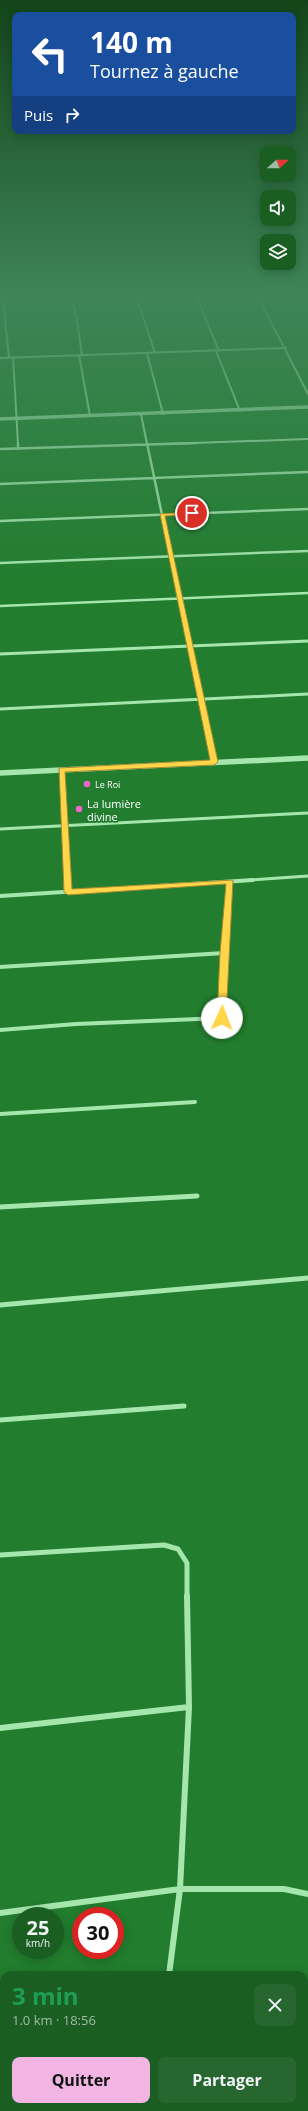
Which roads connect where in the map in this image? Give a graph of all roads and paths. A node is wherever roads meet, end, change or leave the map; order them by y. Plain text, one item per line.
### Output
1 (14, 392) edge
2 (86, 392) edge
3 (157, 392) edge
4 (232, 392) edge
5 (308, 407) edge
6 (240, 411) junction
7 (142, 414) junction
8 (163, 414) junction
9 (90, 416) junction
10 (15, 418) junction
11 (0, 419) edge
12 (308, 439) edge
13 (148, 445) junction
14 (0, 449) edge
15 (18, 449) junction
16 (308, 472) edge
17 (155, 478) junction
18 (0, 484) edge
19 (308, 509) edge
20 (162, 514) junction
21 (0, 521) edge
22 (308, 551) edge
23 (171, 556) junction
24 (0, 563) edge
25 (308, 593) edge
26 (180, 598) junction
27 (0, 606) edge
28 (308, 641) edge
29 (190, 644) junction
30 (0, 654) edge
31 (308, 694) edge
32 (201, 699) junction
33 (0, 708) edge
34 (308, 758) edge
35 (214, 762) junction
36 (62, 770) junction
37 (0, 773) edge
38 (308, 813) edge
39 (64, 826) junction
40 (0, 829) edge
41 (308, 876) edge
42 (230, 882) junction
43 (68, 892) junction
44 (0, 896) edge
45 (224, 953) junction
46 (0, 967) edge
47 (0, 1030) edge
48 (195, 1102) dead end
49 (0, 1114) edge
50 (197, 1196) dead end
51 (0, 1207) edge
52 (308, 1278) edge
53 (0, 1305) edge
54 (184, 1406) dead end
55 (0, 1420) edge
56 (0, 1555) edge
57 (190, 1707) junction
58 (0, 1728) edge
59 (180, 1889) junction
60 (308, 1894) edge
61 (0, 1913) edge
62 (169, 1971) edge

1 - 10 street
2 - 9 street
3 - 8 street
4 - 6 street
5 - 6 street
6 - 8 street
7 - 8 street
7 - 9 street
7 - 13 street
9 - 10 street
10 - 11 street
10 - 15 street
12 - 13 street
13 - 15 street
13 - 17 street
14 - 15 street
16 - 17 street
17 - 18 street
17 - 20 street
19 - 20 street
20 - 21 street
20 - 23 street
22 - 23 street
23 - 24 street
23 - 26 street
25 - 26 street
26 - 27 street
26 - 29 street
28 - 29 street
29 - 30 street
29 - 32 street
31 - 32 street
32 - 33 street
32 - 35 street
34 - 35 street
35 - 36 street
36 - 37 street
36 - 39 street
38 - 39 street
39 - 40 street
39 - 43 street
41 - 42 street
42 - 43 street
42 - 45 street
43 - 44 street
45 - 46 street
45 - 47 street
48 - 49 street
50 - 51 street
52 - 53 street
54 - 55 street
56 - 57 street
57 - 58 street
57 - 59 street
59 - 60 street
59 - 61 street
59 - 62 street

